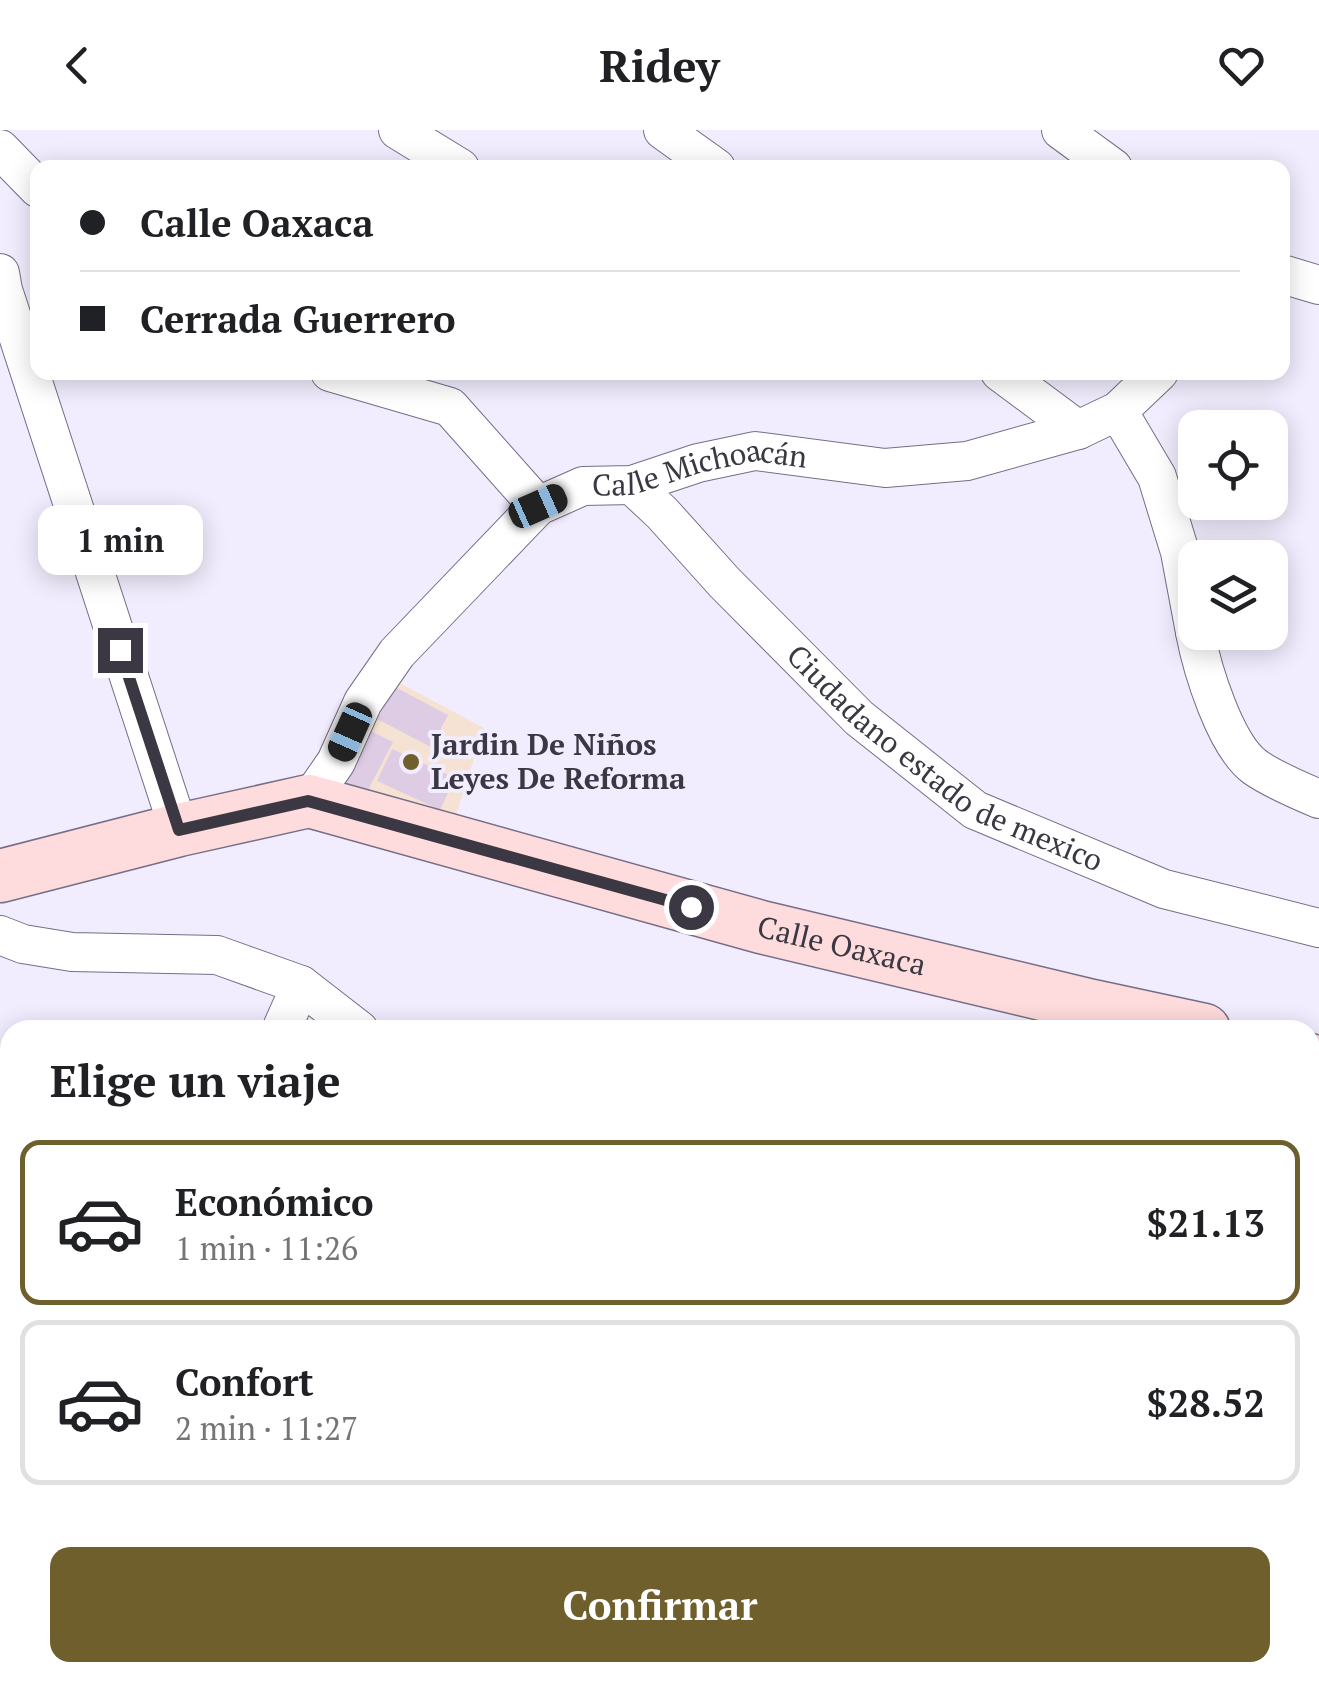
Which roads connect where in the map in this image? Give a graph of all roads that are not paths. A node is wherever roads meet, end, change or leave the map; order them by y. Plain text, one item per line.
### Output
1 (398, 130) edge
2 (663, 130) edge
3 (1061, 130) edge
4 (0, 149) edge
5 (447, 160) edge
6 (705, 160) edge
7 (1102, 160) edge
8 (30, 180) edge
9 (0, 273) edge
10 (1290, 276) edge
11 (1319, 285) edge
12 (30, 370) edge
13 (33, 380) edge
14 (357, 380) edge
15 (1011, 380) edge
16 (1151, 380) edge
17 (1118, 411) junction
18 (1078, 430) junction
19 (632, 485) junction
20 (538, 506) junction
21 (1178, 545) edge
22 (1198, 650) edge
23 (1319, 799) edge
24 (308, 801) junction
25 (179, 830) junction
26 (0, 876) edge
27 (1319, 928) edge
28 (0, 934) edge
29 (300, 985) junction
30 (285, 1020) edge
31 (346, 1020) edge
32 (1158, 1020) edge

1 - 5 street
2 - 6 street
3 - 7 street
4 - 8 street
9 - 12 street
10 - 11 street
13 - 25 street
14 - 20 street
15 - 18 street
16 - 17 street, Calle Michoacán
17 - 18 street, Calle Michoacán
17 - 21 street
18 - 19 street, Calle Michoacán
19 - 20 street, Calle Michoacán
19 - 27 street, Ciudadano estado de mexico
20 - 24 street, Calle Michoacán
22 - 23 street
24 - 25 street
24 - 32 street, Calle Oaxaca
25 - 26 street
28 - 29 street
29 - 30 street
29 - 31 street

